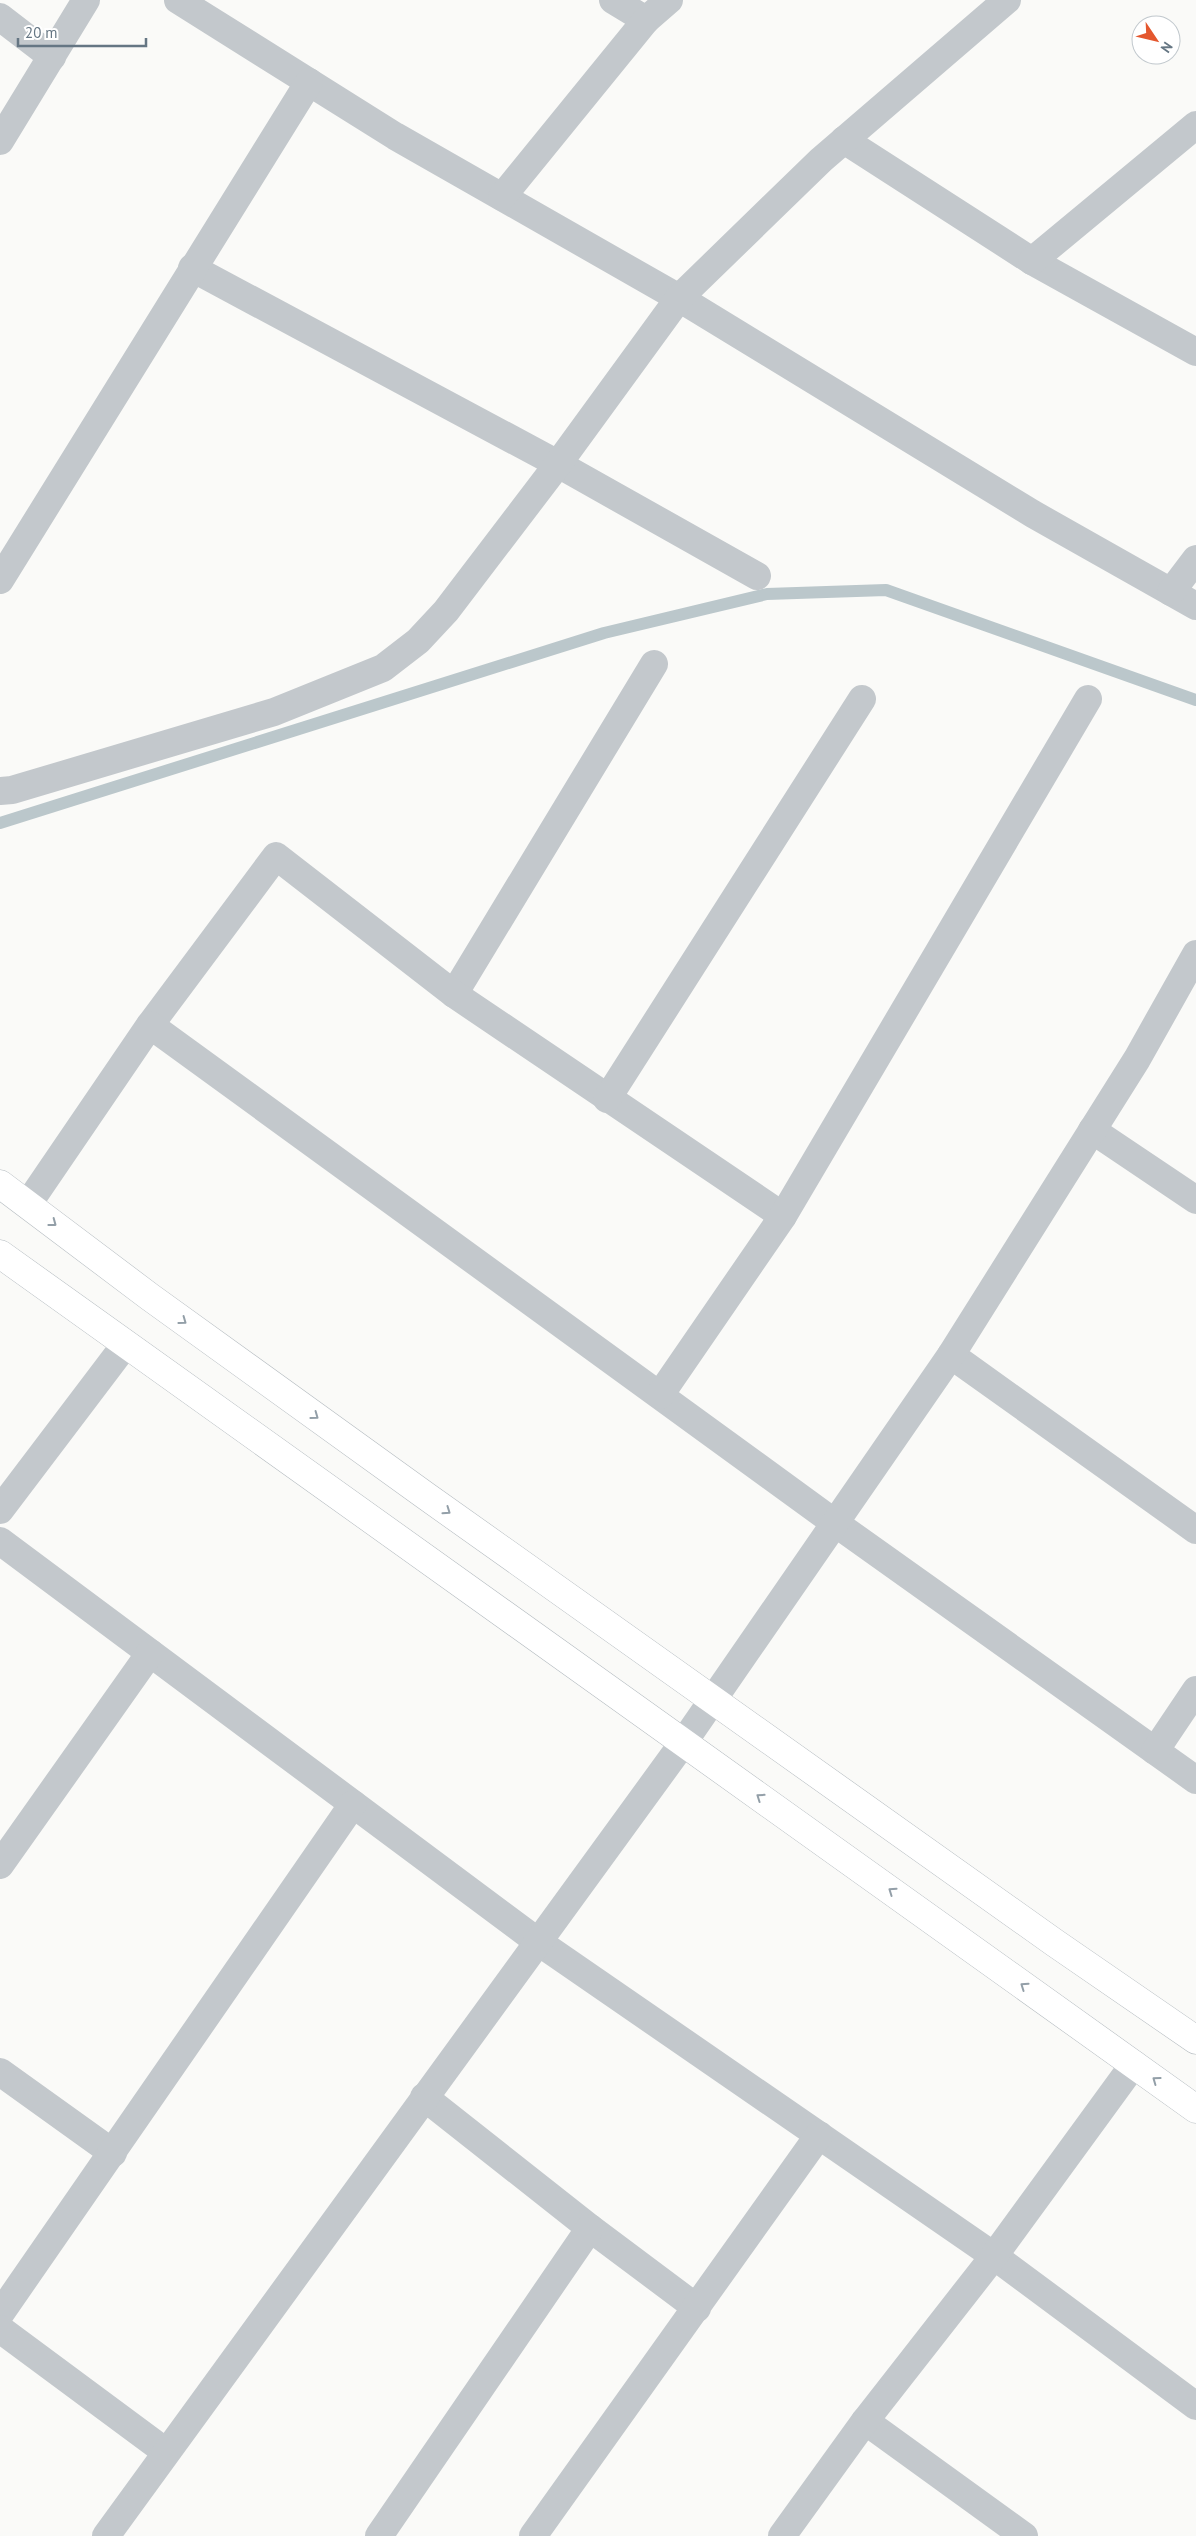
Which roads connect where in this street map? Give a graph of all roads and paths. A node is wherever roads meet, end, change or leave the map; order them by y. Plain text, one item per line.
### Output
1 (86, 0) edge
2 (178, 0) edge
3 (613, 0) edge
4 (669, 0) edge
5 (1007, 0) edge
6 (0, 17) edge
7 (646, 20) junction
8 (52, 56) junction
9 (309, 82) junction
10 (1196, 126) edge
11 (844, 140) junction
12 (0, 142) edge
13 (502, 197) junction
14 (1032, 261) junction
15 (192, 268) junction
16 (678, 298) junction
17 (1196, 352) edge
18 (558, 464) junction
19 (1196, 559) edge
20 (757, 576) dead end
21 (0, 580) edge
22 (1171, 592) junction
23 (1196, 606) edge
24 (654, 664) dead end
25 (1088, 698) dead end
26 (862, 699) dead end
27 (0, 790) edge
28 (1196, 956) edge
29 (454, 994) junction
30 (150, 1024) junction
31 (607, 1099) junction
32 (1092, 1130) junction
33 (0, 1184) edge
34 (1196, 1200) edge
35 (28, 1204) junction
36 (783, 1216) junction
37 (0, 1254) edge
38 (125, 1345) junction
39 (951, 1355) junction
40 (660, 1395) junction
41 (0, 1510) edge
42 (835, 1522) junction
43 (1196, 1530) edge
44 (0, 1541) edge
45 (150, 1653) junction
46 (1196, 1690) edge
47 (713, 1700) junction
48 (683, 1743) junction
49 (1155, 1750) junction
50 (1196, 1780) edge
51 (353, 1804) junction
52 (0, 1865) edge
53 (537, 1941) junction
54 (1196, 2040) edge
55 (1134, 2064) junction
56 (0, 2072) edge
57 (424, 2098) junction
58 (1196, 2109) edge
59 (819, 2135) junction
60 (113, 2153) junction
61 (590, 2228) junction
62 (994, 2256) junction
63 (697, 2308) junction
64 (0, 2314) edge
65 (0, 2329) edge
66 (1196, 2406) edge
67 (865, 2421) junction
68 (166, 2452) junction
69 (386, 2533) edge
70 (106, 2536) edge
71 (533, 2536) edge
72 (782, 2536) edge
73 (1024, 2536) edge

1 - 8 street
2 - 9 street
3 - 7 street
4 - 7 street
5 - 11 street
6 - 8 street
7 - 13 street
8 - 12 street
9 - 13 street
9 - 15 street
10 - 14 street
11 - 14 street
11 - 16 street
13 - 16 street
14 - 17 street
15 - 18 street
15 - 21 street
16 - 18 street
16 - 22 street
18 - 20 street
18 - 27 street
19 - 22 street
22 - 23 street
24 - 29 street
25 - 36 street
26 - 31 street
28 - 32 street
29 - 30 street
29 - 31 street
30 - 35 street
30 - 40 street
31 - 36 street
32 - 34 street
32 - 39 street
33 - 35 street
35 -> 47 street
36 - 40 street
37 - 38 street
38 - 41 street
38 - 48 street
39 - 42 street
39 - 43 street
40 - 42 street
42 - 47 street
42 - 49 street
44 - 45 street
45 - 51 street
45 - 52 street
46 - 49 street
47 - 48 street
47 - 54 street
48 - 53 street
55 -> 48 street
49 - 50 street
51 - 53 street
51 - 60 street
53 - 57 street
53 - 59 street
58 -> 55 street
55 - 62 street
56 - 60 street
57 - 61 street
57 - 68 street
59 - 62 street
59 - 63 street
60 - 64 street
61 - 63 street
61 - 69 street
62 - 66 street
62 - 67 street
63 - 71 street
65 - 68 street
67 - 72 street
67 - 73 street
68 - 70 street

